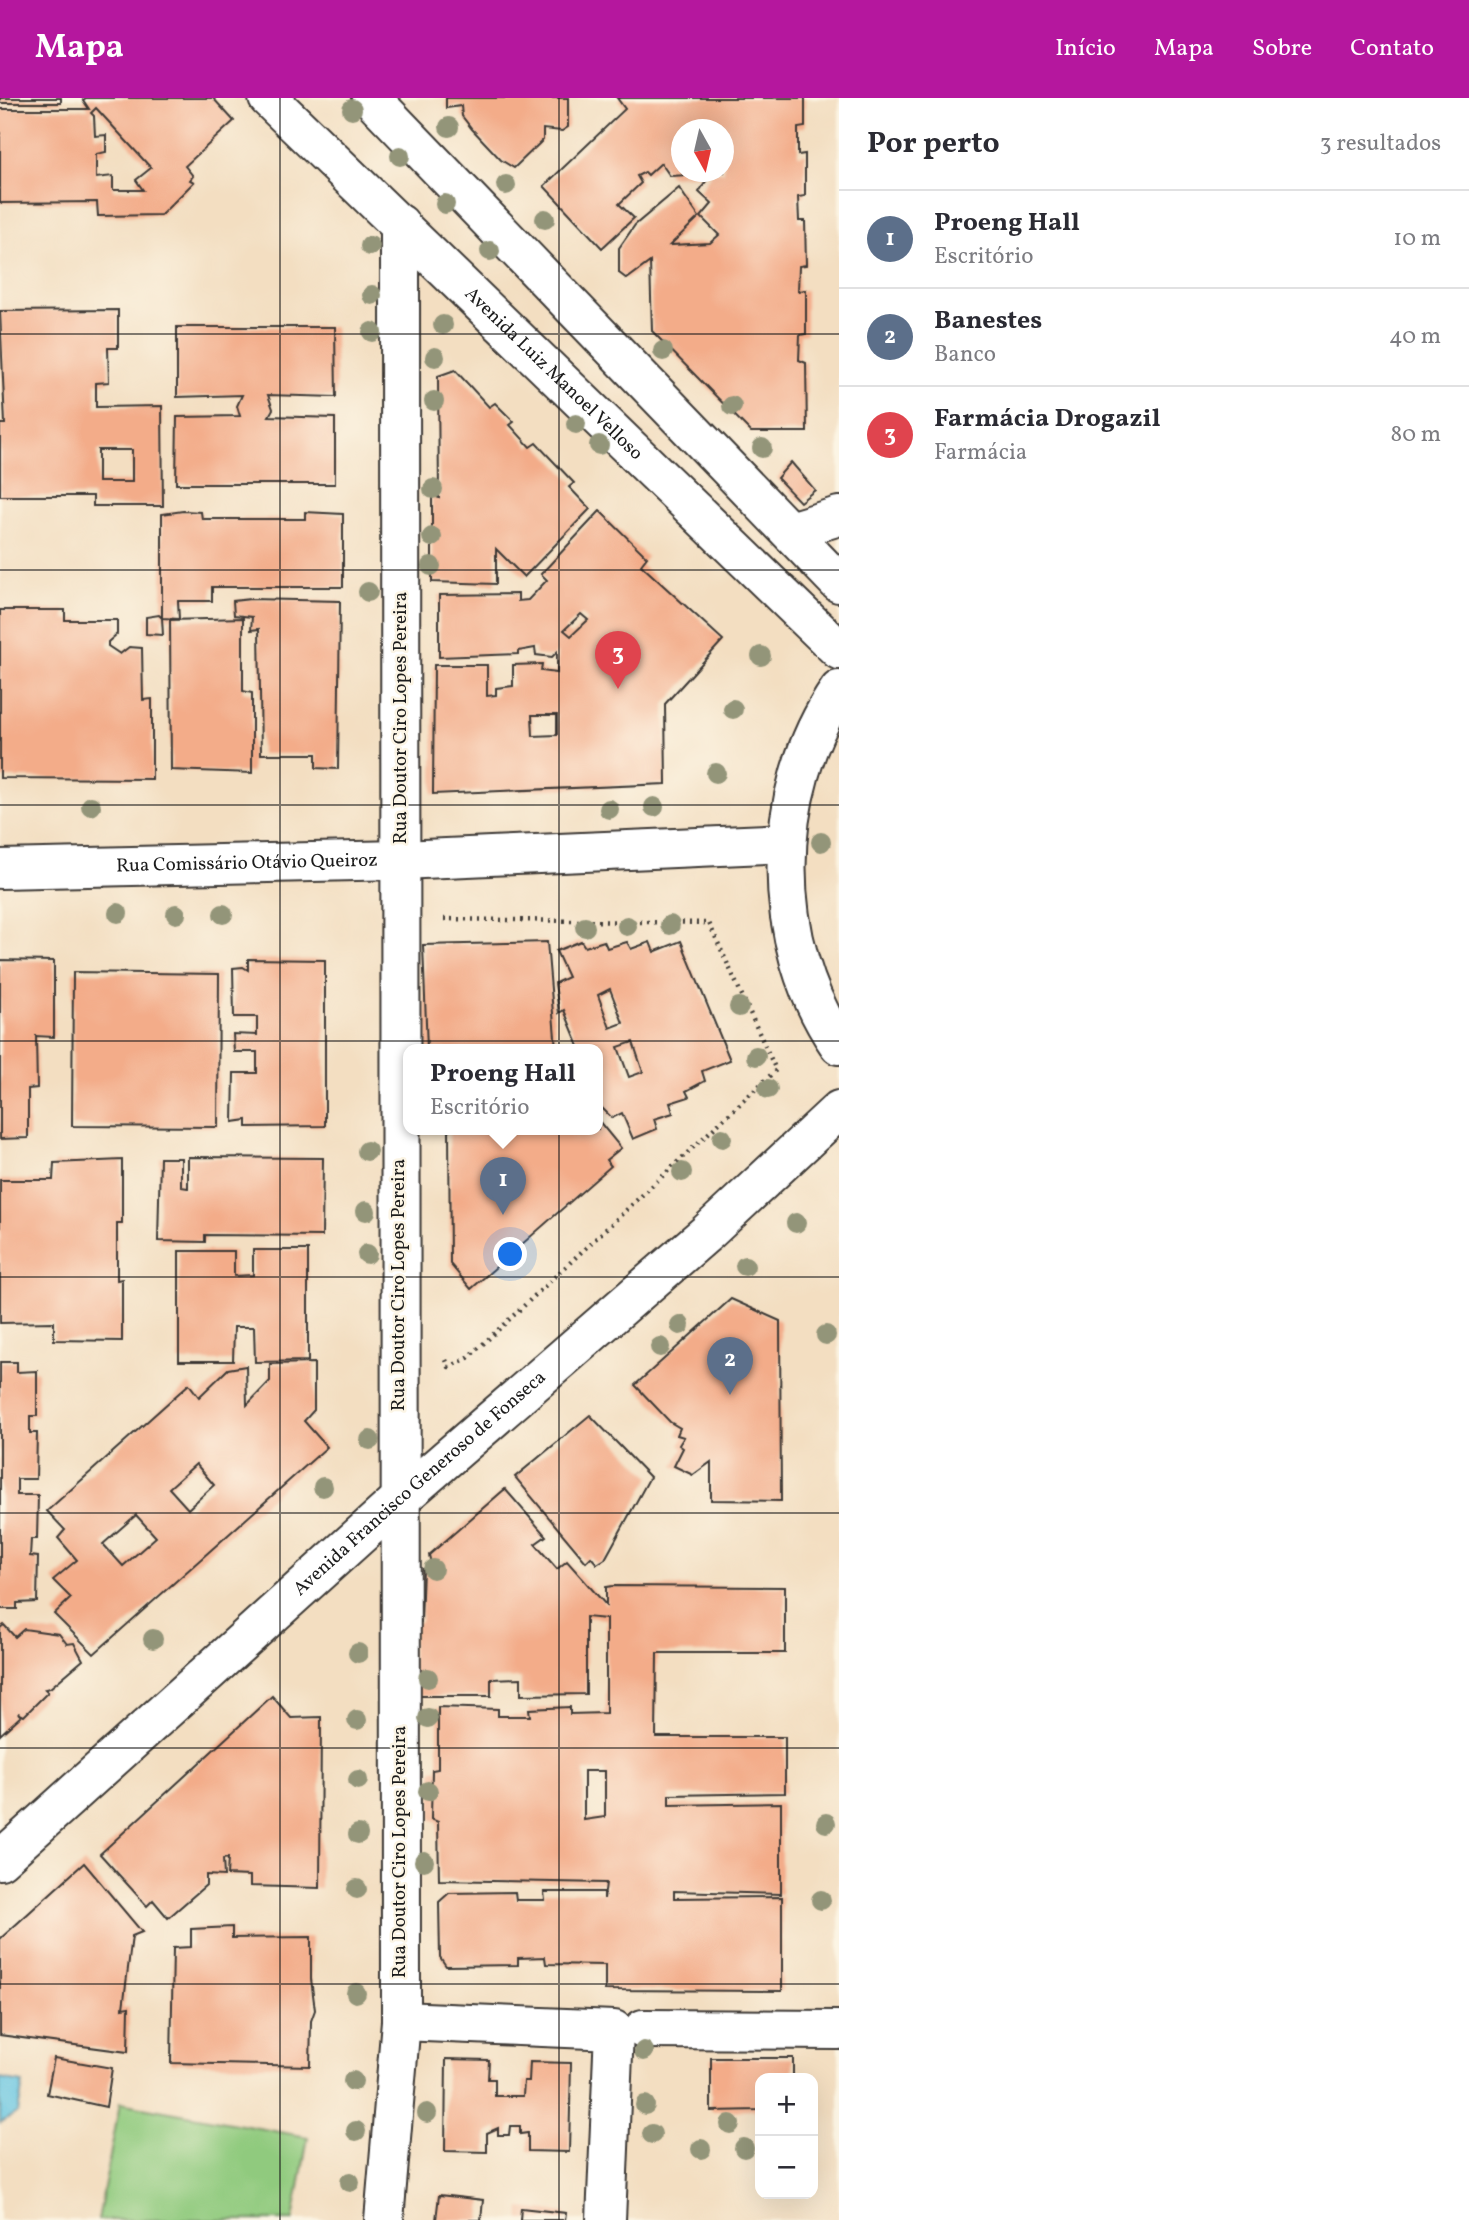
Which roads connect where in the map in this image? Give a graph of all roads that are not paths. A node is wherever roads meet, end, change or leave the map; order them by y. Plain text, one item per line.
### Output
1 (268, 98) edge
2 (383, 104) edge
3 (400, 223) junction
4 (839, 516) edge
5 (790, 531) junction
6 (839, 583) edge
7 (839, 650) edge
8 (839, 690) edge
9 (787, 843) junction
10 (401, 860) junction
11 (0, 869) edge
12 (839, 1045) edge
13 (839, 1110) edge
14 (398, 1500) junction
15 (0, 1860) edge
16 (401, 2021) junction
17 (643, 2029) dead end
18 (839, 2030) edge
19 (384, 2220) edge
20 (606, 2220) edge

1 - 3 street, Avenida Luiz Manoel Velloso
2 - 5 street
3 - 7 street, Avenida Luiz Manoel Velloso
3 - 10 street, Rua Doutor Ciro Lopes Pereira
4 - 5 street
5 - 6 street
8 - 9 street
9 - 10 street, Rua Comissário Otávio Queiroz
9 - 12 street
10 - 11 street, Rua Comissário Otávio Queiroz
10 - 14 street, Rua Doutor Ciro Lopes Pereira
13 - 14 street, Avenida Francisco Generoso de Fonseca
14 - 15 street, Avenida Francisco Generoso de Fonseca
14 - 16 street, Rua Doutor Ciro Lopes Pereira
16 - 19 street, Rua Doutor Ciro Lopes Pereira
16 - 20 street
17 - 18 street

